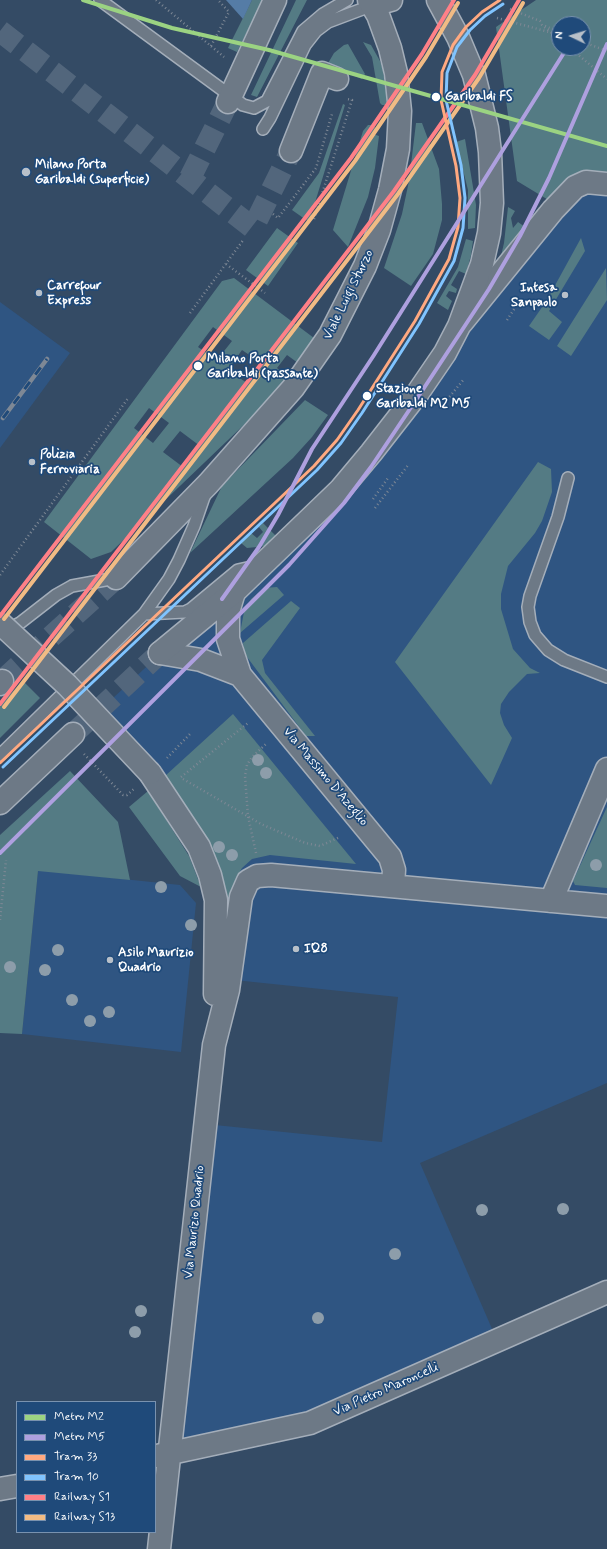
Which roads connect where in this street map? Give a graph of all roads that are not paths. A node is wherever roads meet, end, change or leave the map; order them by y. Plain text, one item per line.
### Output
1 (100, 0) edge
2 (275, 0) edge
3 (347, 0) edge
4 (438, 0) edge
5 (378, 2) edge
6 (341, 89) road end
7 (229, 99) junction
8 (263, 129) dead end
9 (291, 150) tunnel mouth
10 (607, 184) edge
11 (459, 326) junction
12 (568, 478) dead end
13 (208, 484) junction
14 (260, 566) junction
15 (116, 578) joint
16 (234, 592) junction
17 (144, 614) junction
18 (0, 623) edge
19 (0, 633) edge
20 (240, 675) junction
21 (607, 677) edge
22 (73, 734) tunnel mouth
23 (0, 755) edge
24 (607, 769) edge
25 (0, 803) edge
26 (393, 886) junction
27 (551, 902) junction
28 (607, 906) edge
29 (214, 1045) junction
30 (607, 1292) edge
31 (162, 1455) edge
32 (16, 1486) edge
33 (0, 1490) edge
34 (159, 1549) edge

1 - 7 lane
2 - 7 street
3 - 7 lane
4 - 11 street
5 - 8 lane
5 - 13 street, Viale Luigi Sturzo
6 - 9 street
10 - 11 street
11 - 14 street
12 - 21 lane
13 - 15 street, Viale Luigi Sturzo
13 - 17 lane, Viale Luigi Sturzo
14 - 16 street
14 - 17 lane
15 - 19 lane
16 - 20 street, Via Massimo D'Azeglio
16 - 20 street, Via Massimo D'Azeglio
17 - 23 lane, Viale Luigi Sturzo
18 - 29 street, bridge
20 - 26 street, Via Massimo D'Azeglio
22 - 25 street
24 - 27 street
26 - 27 street
26 - 29 street, Via Maurizio Quadrio
27 - 28 street
29 - 31 street, Via Maurizio Quadrio
30 - 31 street, Via Pietro Maroncelli
31 - 34 street, Via Maurizio Quadrio
32 - 33 street

